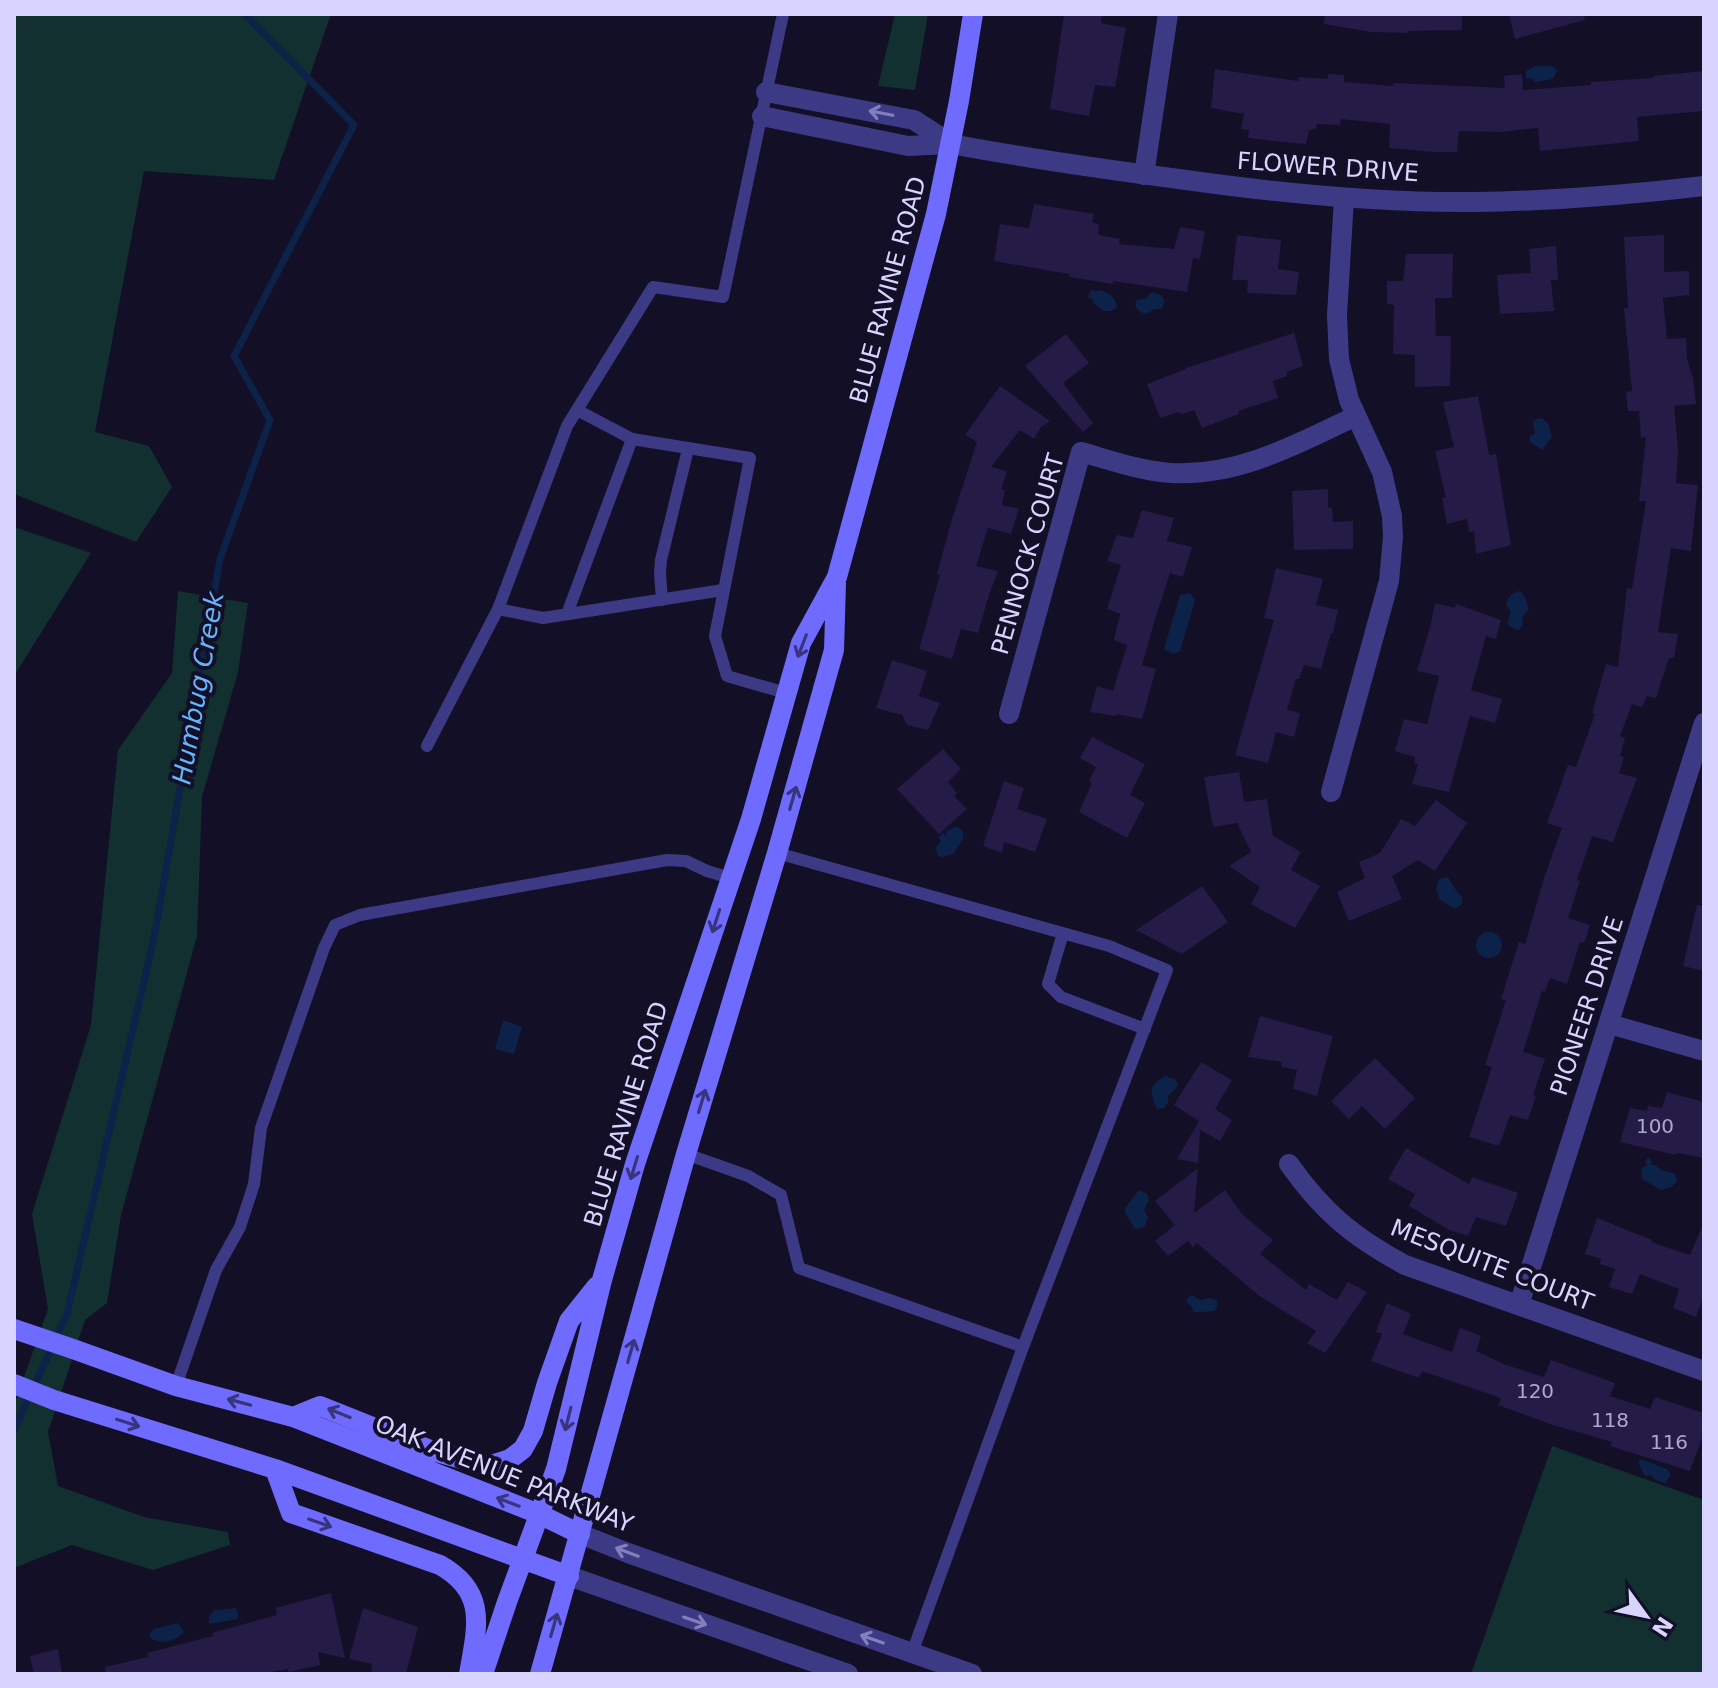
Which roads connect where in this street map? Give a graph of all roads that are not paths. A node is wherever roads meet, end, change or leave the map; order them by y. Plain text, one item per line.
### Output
1 (783, 14) edge
2 (973, 14) edge
3 (1168, 14) edge
4 (766, 92) junction
5 (762, 116) junction
6 (951, 144) junction
7 (1144, 175) junction
8 (1704, 186) edge
9 (1344, 198) junction
10 (577, 410) junction
11 (1356, 416) junction
12 (632, 439) junction
13 (688, 449) junction
14 (837, 577) junction
15 (723, 590) junction
16 (662, 600) junction
17 (498, 609) junction
18 (567, 614) junction
19 (786, 693) junction
20 (1009, 714) dead end
21 (1704, 723) edge
22 (427, 746) dead end
23 (1331, 792) dead end
24 (777, 853) junction
25 (730, 878) junction
26 (1063, 933) junction
27 (1609, 1024) junction
28 (1145, 1029) junction
29 (1704, 1051) edge
30 (686, 1154) junction
31 (1289, 1164) dead end
32 (602, 1280) junction
33 (1519, 1305) junction
34 (16, 1330) edge
35 (1023, 1347) junction
36 (1704, 1371) edge
37 (14, 1384) edge
38 (176, 1386) junction
39 (293, 1417) junction
40 (275, 1469) junction
41 (539, 1514) junction
42 (580, 1534) junction
43 (524, 1559) junction
44 (569, 1576) junction
45 (912, 1653) junction
46 (469, 1674) edge
47 (483, 1674) edge
48 (540, 1674) edge
49 (848, 1674) edge
50 (972, 1674) edge

1 - 4 lane
2 - 6 main road, BLUE RAVINE ROAD
3 - 7 street
4 - 5 lane
6 -> 4 street, FLOWER DRIVE
5 - 6 street, FLOWER DRIVE
5 - 10 lane
6 - 7 street, FLOWER DRIVE
6 - 14 main road, BLUE RAVINE ROAD
7 - 9 street, FLOWER DRIVE
8 - 9 street, FLOWER DRIVE
9 - 11 street
10 - 12 lane
10 - 17 lane
11 - 20 street, PENNOCK COURT
11 - 23 street
12 - 13 lane
12 - 18 lane
13 - 15 lane
13 - 16 lane
14 -> 19 main road, BLUE RAVINE ROAD
24 -> 14 main road, BLUE RAVINE ROAD
15 - 16 lane
15 - 19 lane
16 - 18 lane
17 - 18 lane
17 - 22 lane
19 - 25 main road, BLUE RAVINE ROAD
21 - 27 street, PIONEER DRIVE
24 - 26 lane
30 -> 24 main road, BLUE RAVINE ROAD
25 -> 32 main road, BLUE RAVINE ROAD
25 - 38 lane
26 - 28 lane
26 - 28 lane
27 - 29 street
27 - 33 street, PIONEER DRIVE
28 - 35 lane
30 - 35 lane
42 -> 30 main road, BLUE RAVINE ROAD
31 - 33 street, MESQUITE COURT
32 -> 39 main road
32 -> 41 main road, BLUE RAVINE ROAD
33 - 36 street, MESQUITE COURT
34 - 38 main road, OAK AVENUE PARKWAY
35 - 45 lane
37 -> 40 main road
39 -> 38 main road, OAK AVENUE PARKWAY
41 -> 39 main road, OAK AVENUE PARKWAY
40 - 43 main road
40 -> 46 main road
41 - 42 main road, OAK AVENUE PARKWAY
41 - 43 main road, BLUE RAVINE ROAD
42 - 44 main road, BLUE RAVINE ROAD
45 -> 42 street, OAK AVENUE PARKWAY
43 - 44 main road
43 - 47 main road, BLUE RAVINE ROAD
48 -> 44 main road, BLUE RAVINE ROAD
44 -> 49 street
45 - 50 street, OAK AVENUE PARKWAY

